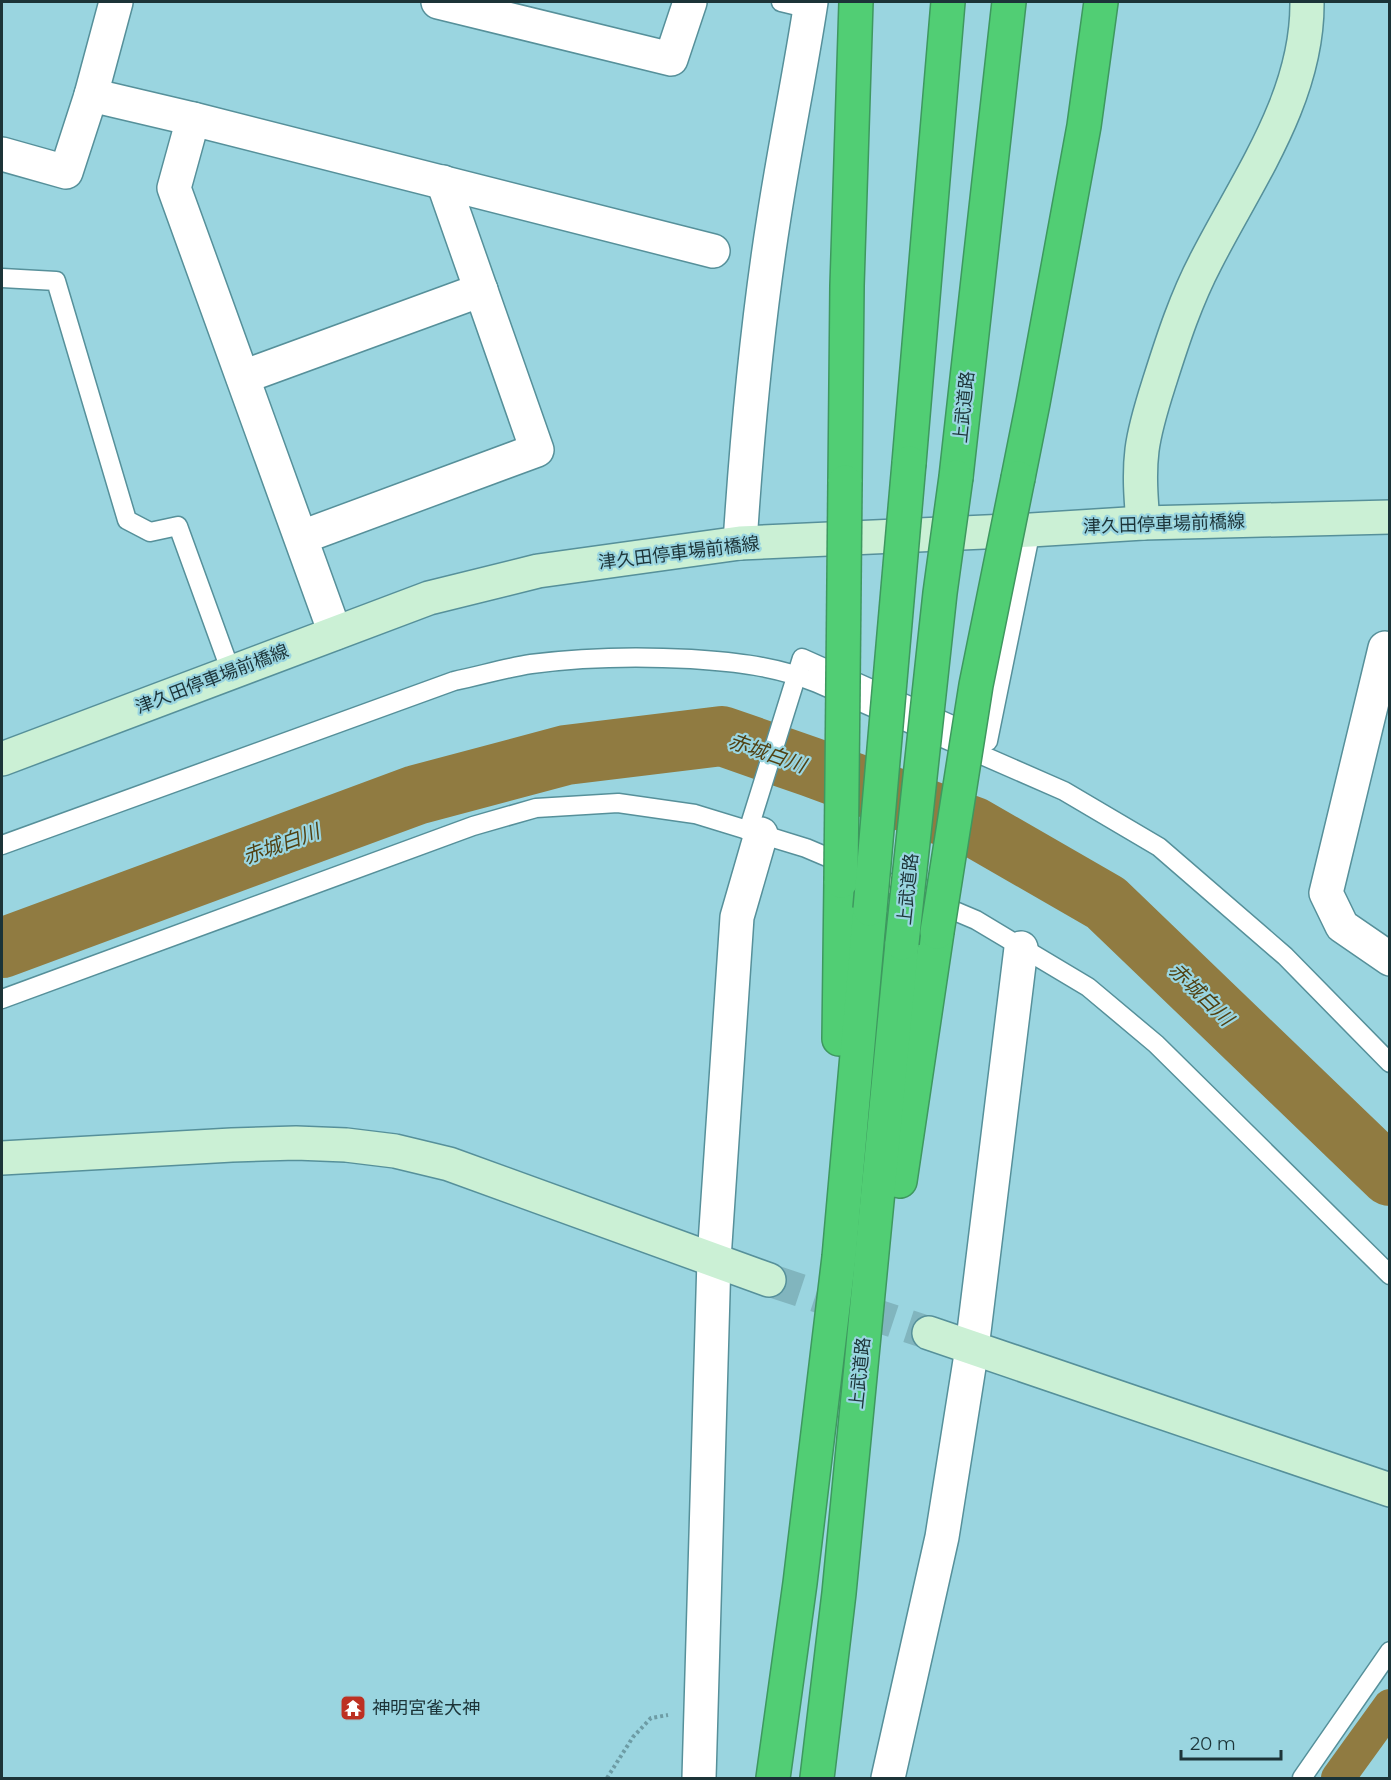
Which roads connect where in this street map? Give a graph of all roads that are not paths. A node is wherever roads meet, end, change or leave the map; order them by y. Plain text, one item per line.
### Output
1 (116, 2) edge
2 (438, 2) edge
3 (690, 2) edge
4 (856, 2) edge
5 (948, 2) edge
6 (1009, 2) edge
7 (1101, 2) edge
8 (1308, 2) edge
9 (801, 4) edge
10 (91, 95) junction
11 (193, 119) junction
12 (2, 154) edge
13 (443, 183) junction
14 (713, 251) dead end
15 (2, 278) edge
16 (481, 290) junction
17 (243, 376) junction
18 (1389, 517) edge
19 (1143, 523) junction
20 (1031, 530) junction
21 (302, 537) junction
22 (740, 543) junction
23 (335, 633) junction
24 (1385, 648) dead end
25 (231, 672) junction
26 (796, 680) junction
27 (2, 759) edge
28 (754, 827) junction
29 (2, 845) edge
30 (1020, 948) junction
31 (1389, 959) edge
32 (2, 999) edge
33 (1389, 1063) edge
34 (2, 1158) edge
35 (839, 1257) junction
36 (714, 1259) junction
37 (1389, 1275) edge
38 (770, 1280) tunnel mouth
39 (929, 1333) tunnel mouth
40 (972, 1348) junction
41 (1389, 1490) edge
42 (839, 1593) junction
43 (1389, 1652) edge
44 (699, 1779) edge
45 (773, 1779) edge
46 (817, 1779) edge
47 (888, 1779) edge
48 (1302, 1779) edge

1 - 10 street
2 - 3 street
4 - 35 highway, bridge
5 - 35 highway, 上武道路, bridge
6 - 42 highway, 上武道路, bridge
7 - 42 highway, bridge
8 - 19 street
9 - 22 street
10 - 11 street
10 - 12 street
11 - 13 street
11 - 17 street
13 - 14 street
13 - 16 street
15 - 25 lane
16 - 17 street
16 - 21 street
17 - 21 street
18 - 19 street, 津久田停車場前橋線
19 - 20 street, 津久田停車場前橋線
20 - 22 street, 津久田停車場前橋線
20 - 26 lane
21 - 23 street
22 - 23 street, 津久田停車場前橋線
23 - 25 street, 津久田停車場前橋線
24 - 31 street
25 - 27 street, 津久田停車場前橋線
26 - 28 lane
26 - 29 lane
26 - 33 lane
28 - 30 lane
28 - 32 lane
28 - 36 street
30 - 37 lane
30 - 40 street
34 - 36 street
35 - 45 highway, 上武道路
36 - 38 street
36 - 44 street
39 - 40 street
40 - 41 street
40 - 47 street
42 - 46 highway, 上武道路
43 - 48 lane

